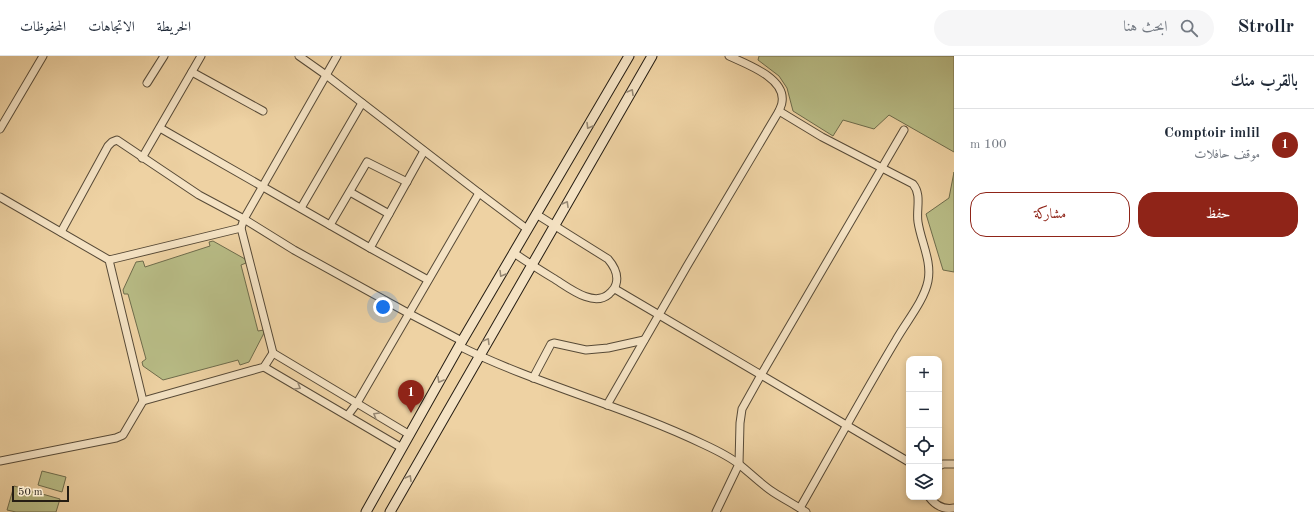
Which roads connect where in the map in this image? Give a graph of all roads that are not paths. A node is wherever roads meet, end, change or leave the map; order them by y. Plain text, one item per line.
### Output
1 (42, 56) edge
2 (164, 56) edge
3 (201, 56) edge
4 (300, 56) edge
5 (338, 56) edge
6 (629, 56) edge
7 (652, 56) edge
8 (729, 56) edge
9 (192, 72) junction
10 (326, 75) junction
11 (147, 83) dead end
12 (362, 103) junction
13 (263, 111) dead end
14 (779, 111) junction
15 (160, 128) junction
16 (0, 129) edge
17 (904, 130) dead end
18 (424, 151) junction
19 (142, 158) junction
20 (882, 169) junction
21 (407, 182) junction
22 (263, 186) junction
23 (350, 192) junction
24 (479, 194) junction
25 (0, 197) edge
26 (301, 208) junction
27 (389, 214) junction
28 (536, 214) junction
29 (244, 219) junction
30 (330, 225) junction
31 (554, 226) junction
32 (241, 228) junction
33 (527, 229) junction
34 (61, 232) junction
35 (370, 248) junction
36 (514, 253) junction
37 (109, 260) junction
38 (532, 265) junction
39 (428, 280) junction
40 (615, 289) junction
41 (408, 313) junction
42 (658, 315) junction
43 (644, 340) junction
44 (460, 344) junction
45 (273, 352) junction
46 (478, 356) junction
47 (264, 367) junction
48 (760, 375) junction
49 (533, 378) junction
50 (143, 401) junction
51 (356, 403) junction
52 (607, 405) junction
53 (348, 415) junction
54 (847, 426) junction
55 (410, 435) junction
56 (402, 448) junction
57 (906, 460) edge
58 (0, 461) edge
59 (739, 464) junction
60 (942, 464) edge
61 (954, 464) edge
62 (931, 500) edge
63 (954, 508) edge
64 (936, 509) edge
65 (803, 510) edge
66 (366, 512) edge
67 (390, 512) edge
68 (716, 512) edge

1 - 16 street
2 - 11 street
3 - 9 street
4 - 10 street
5 - 10 street
6 -> 28 main road
31 -> 7 main road
8 - 14 street
9 - 13 street
9 - 15 street
10 - 12 street
10 - 22 street
12 - 18 street
12 - 26 street
14 - 20 street
14 - 42 street
15 - 19 street
15 - 22 street
17 - 20 street
18 - 21 street
18 - 24 street
19 - 29 street
19 - 34 street
20 - 48 street
20 - 54 street
21 - 23 street
21 - 27 street
22 - 26 street
22 - 29 street
23 - 27 street
23 - 30 street
24 - 33 street
24 - 39 street
25 - 34 street
26 - 30 street
27 - 35 street
28 - 31 street
28 - 33 main road
29 - 32 street
29 - 41 street
30 - 35 street
31 - 38 main road
31 - 40 street
32 - 37 street
32 - 45 street
33 - 36 main road
34 - 37 street
35 - 39 street
36 - 38 street
36 -> 44 main road
37 - 50 street
38 - 40 street
46 -> 38 main road
39 - 41 street
40 - 42 street
41 - 44 street
41 - 51 street
42 - 43 street
42 - 48 street
43 - 49 street
43 - 52 street
44 - 46 street
44 -> 55 main road
45 - 47 street
45 - 51 street
46 - 49 street
67 -> 46 main road
47 - 50 street
47 -> 53 street
48 - 54 street
48 - 59 street
49 - 52 street
50 - 58 street
51 - 53 street
55 -> 51 street
52 - 59 street
53 - 56 street
54 - 57 street
54 - 65 street
55 - 56 main road
56 - 66 main road
59 - 65 street
59 - 68 street
60 - 61 street
62 - 64 street
63 - 64 street

